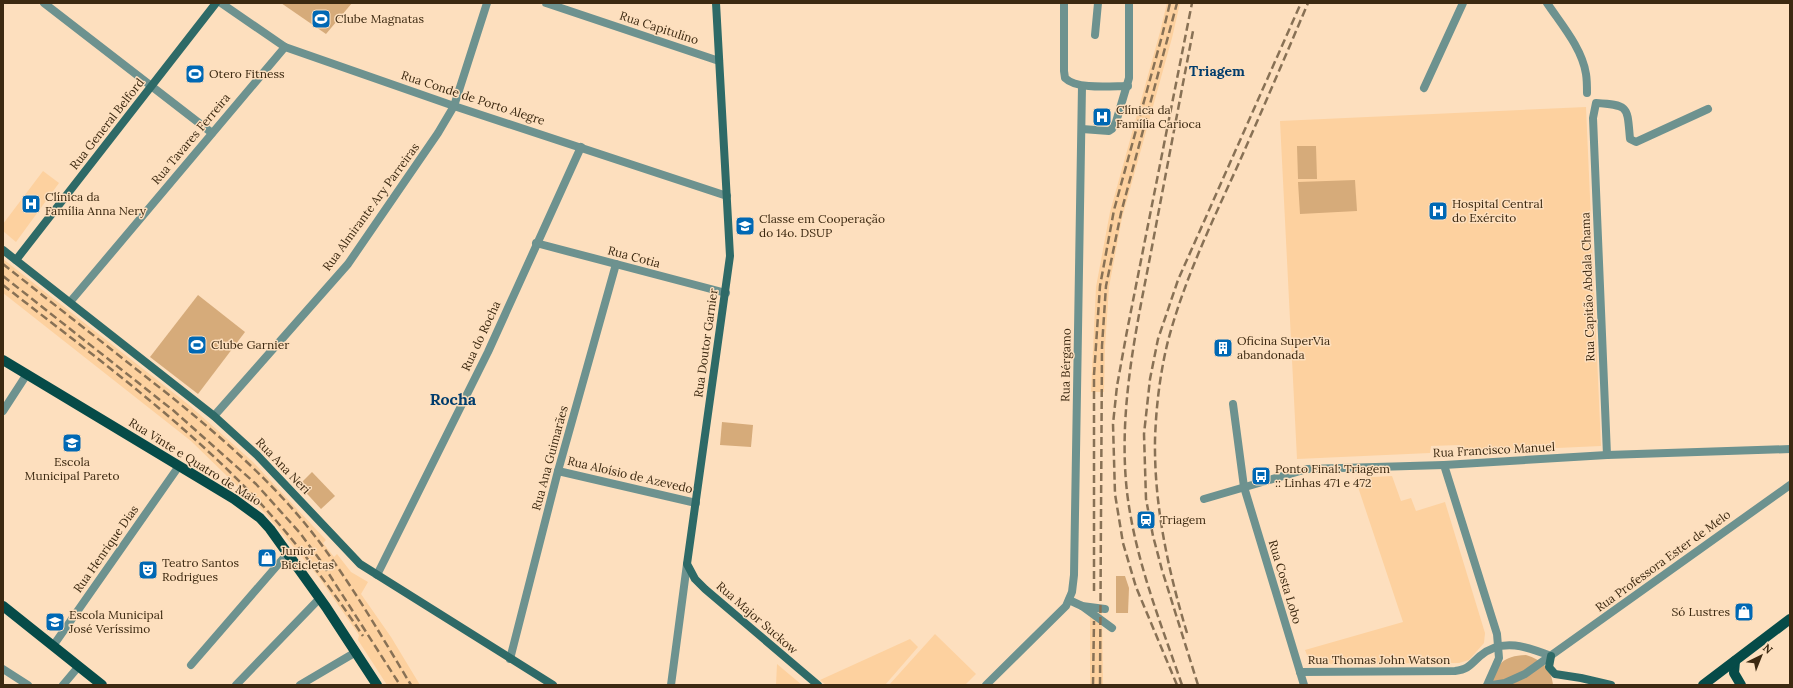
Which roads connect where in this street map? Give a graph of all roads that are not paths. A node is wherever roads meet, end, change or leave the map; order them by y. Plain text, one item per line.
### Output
1 (44, 3) edge
2 (216, 3) edge
3 (221, 3) edge
4 (487, 3) edge
5 (546, 3) edge
6 (716, 3) edge
7 (1064, 3) edge
8 (1098, 3) edge
9 (1129, 3) edge
10 (1463, 3) edge
11 (1547, 3) edge
12 (1096, 35) dead end
13 (285, 46) junction
14 (719, 60) junction
15 (152, 86) junction
16 (1082, 86) junction
17 (1128, 86) junction
18 (1424, 88) dead end
19 (1587, 93) dead end
20 (454, 106) junction
21 (1708, 110) dead end
22 (1082, 129) junction
23 (212, 133) junction
24 (581, 147) junction
25 (727, 196) junction
26 (536, 243) junction
27 (3, 250) edge
28 (16, 260) junction
29 (616, 264) junction
30 (726, 293) junction
31 (70, 302) junction
32 (3, 360) edge
33 (27, 374) junction
34 (1233, 404) dead end
35 (3, 411) edge
36 (214, 416) junction
37 (1790, 449) edge
38 (1607, 455) junction
39 (1444, 465) junction
40 (179, 466) junction
41 (558, 471) junction
42 (1790, 485) edge
43 (1244, 487) junction
44 (1204, 499) dead end
45 (696, 503) junction
46 (288, 554) junction
47 (687, 564) junction
48 (377, 575) junction
49 (320, 598) junction
50 (1069, 600) junction
51 (3, 606) edge
52 (1082, 606) junction
53 (1105, 609) dead end
54 (1790, 619) edge
55 (1112, 628) dead end
56 (53, 646) junction
57 (1499, 647) junction
58 (356, 652) junction
59 (1551, 656) junction
60 (510, 659) junction
61 (1735, 661) junction
62 (191, 665) dead end
63 (79, 666) junction
64 (3, 669) edge
65 (1300, 672) junction
66 (28, 685) edge
67 (63, 685) edge
68 (102, 685) edge
69 (236, 685) edge
70 (300, 685) edge
71 (377, 685) edge
72 (553, 685) edge
73 (672, 685) edge
74 (818, 685) edge
75 (986, 685) edge
76 (1304, 685) edge
77 (1487, 685) edge
78 (1492, 685) edge
79 (1611, 685) edge
80 (1703, 685) edge
81 (1742, 685) edge

1 - 15 street
2 - 15 main road, Rua General Belford
3 - 13 street, Rua Conde de Porto Alegre
4 - 20 street, Rua Almirante Ary Parreiras
5 - 14 street, Rua Capitulino
6 - 14 main road, Rua Doutor Garnier
7 - 16 street
8 - 12 street
9 - 17 street
10 - 18 street
11 - 19 street
13 - 20 street, Rua Conde de Porto Alegre
13 - 23 street, Rua Tavares Ferreira
14 - 25 main road, Rua Doutor Garnier
15 - 23 street
15 - 28 main road, Rua General Belford
16 - 17 street
16 - 22 street, Rua Bérgamo
17 - 22 street
20 - 24 street, Rua Conde de Porto Alegre
20 - 36 street, Rua Almirante Ary Parreiras
21 - 38 street, Rua Capitão Abdala Chama
22 - 50 street, Rua Bérgamo
23 - 31 street, Rua Tavares Ferreira
24 - 25 street, Rua Conde de Porto Alegre
24 - 26 street, Rua do Rocha
25 - 30 main road, Rua Doutor Garnier
26 - 29 street, Rua Cotia
26 - 48 street, Rua do Rocha
27 - 28 main road, Rua Ana Neri
28 - 31 main road, Rua Ana Neri
29 - 30 street, Rua Cotia
29 - 41 street, Rua Ana Guimarães
30 - 45 main road, Rua Doutor Garnier
31 - 36 main road, Rua Ana Neri
32 - 33 main road, Rua Vinte e Quatro de Maio
33 - 35 street
33 - 40 main road, Rua Vinte e Quatro de Maio
34 - 43 street, Rua Costa Lobo
36 - 48 main road, Rua Ana Neri
37 - 38 street, Rua Francisco Manuel
38 - 39 street, Rua Francisco Manuel
39 - 43 street, Rua Francisco Manuel
39 - 57 street
40 - 46 main road, Rua Vinte e Quatro de Maio
40 - 56 street, Rua Henrique Dias
41 - 45 street, Rua Aloísio de Azevedo
41 - 60 street, Rua Ana Guimarães
42 - 59 street, Rua Professora Ester de Melo
43 - 44 street, Rua Francisco Manuel
43 - 65 street, Rua Costa Lobo
45 - 47 main road, Rua Doutor Garnier
46 - 49 main road, Rua Vinte e Quatro de Maio
46 - 62 street
47 - 73 street, Rua Doutor Garnier
47 - 74 main road, Rua Major Suckow
48 - 60 main road, Rua Ana Neri
49 - 58 main road, Rua Vinte e Quatro de Maio
49 - 69 street
50 - 52 street
50 - 75 street
51 - 56 main road
52 - 53 street
52 - 55 street
54 - 61 main road
56 - 63 main road
57 - 59 street, Rua Thomas John Watson
57 - 65 street, Rua Thomas John Watson
57 - 77 street
58 - 70 street
58 - 71 main road, Rua Vinte e Quatro de Maio
59 - 78 street, Rua Professora Ester de Melo
59 - 79 main road
60 - 72 main road, Rua Ana Neri
61 - 80 main road
61 - 81 main road
63 - 67 street
63 - 68 main road
64 - 66 street
65 - 76 street, Rua Costa Lobo

